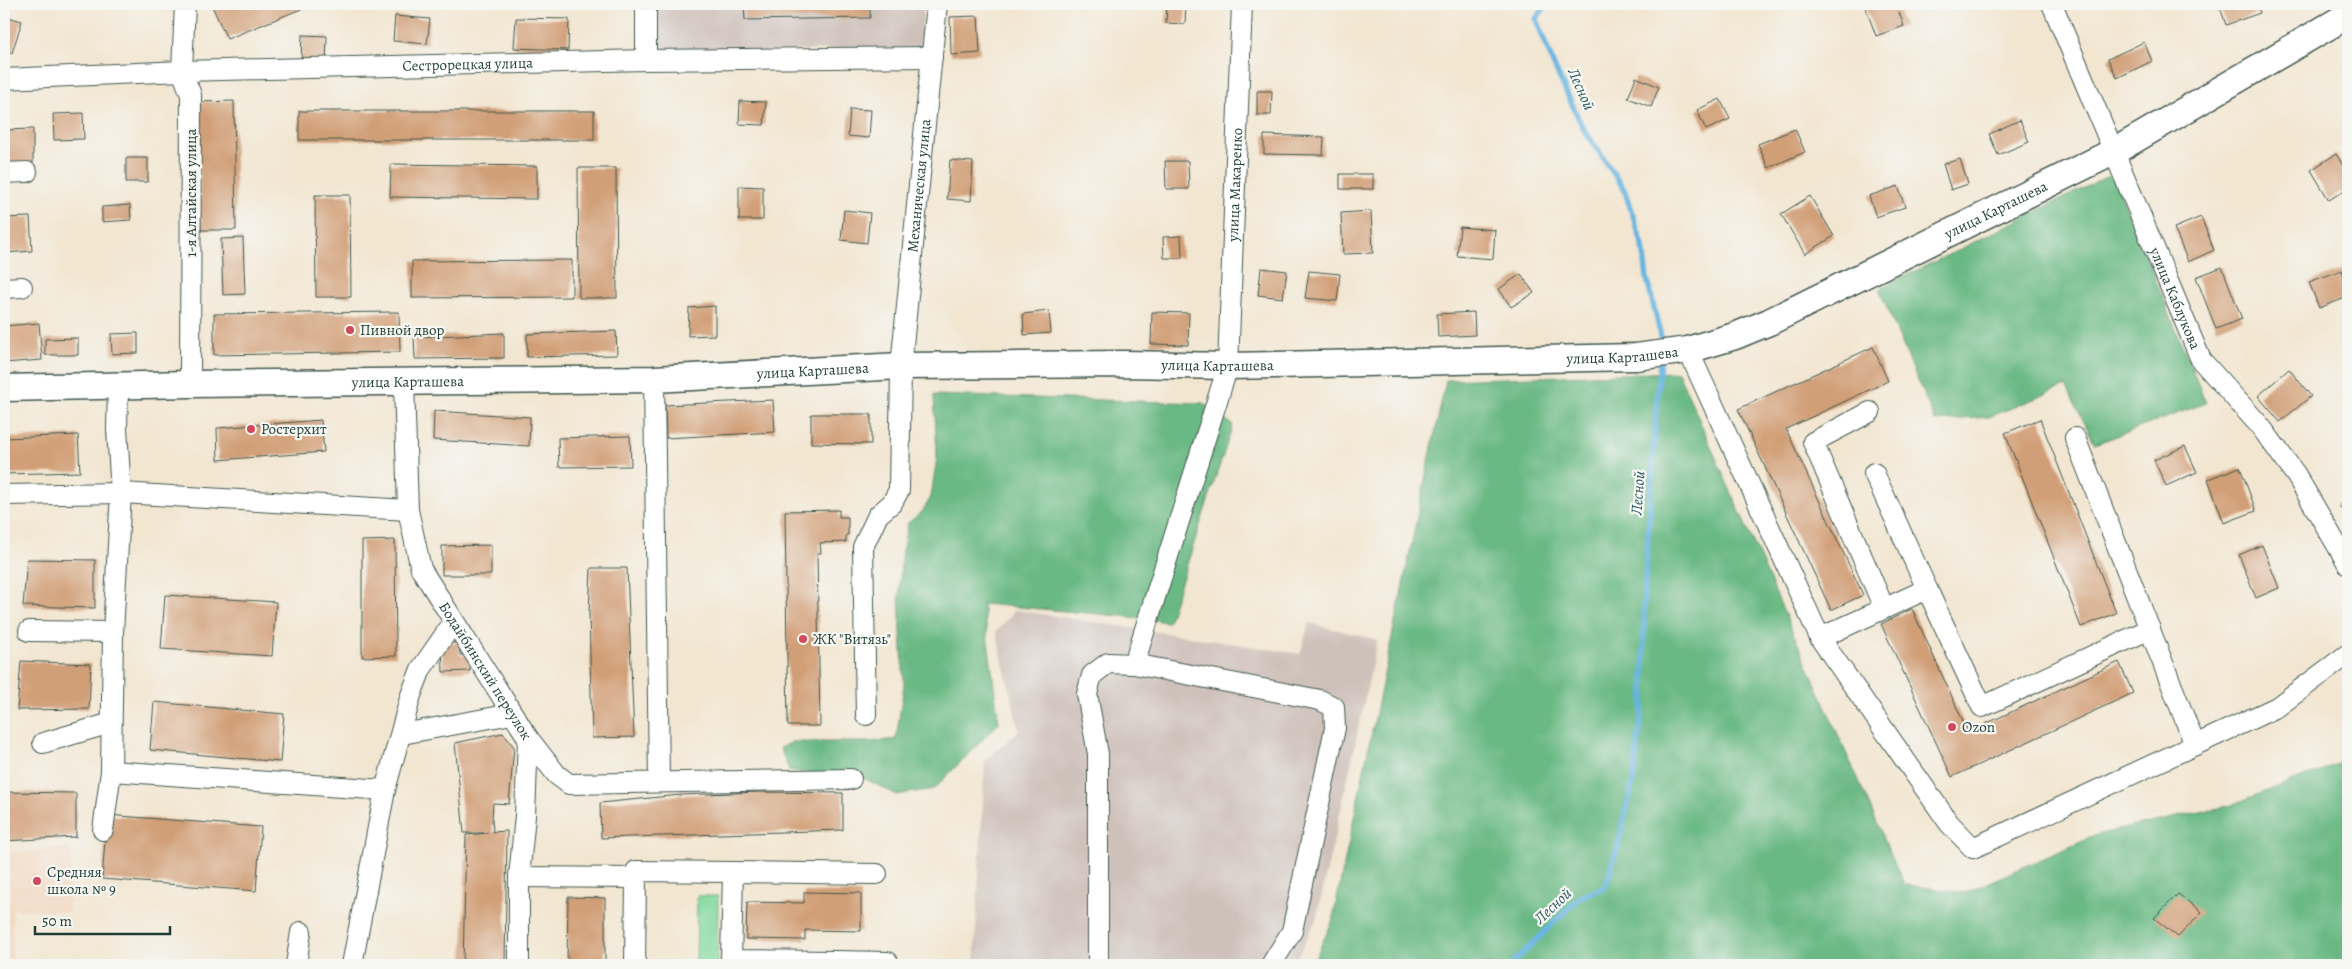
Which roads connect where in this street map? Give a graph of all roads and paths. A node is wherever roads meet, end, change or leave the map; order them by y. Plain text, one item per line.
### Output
1 (185, 4) edge
2 (646, 4) edge
3 (937, 4) edge
4 (1242, 4) edge
5 (2052, 4) edge
6 (2348, 15) edge
7 (932, 58) junction
8 (646, 60) junction
9 (182, 71) junction
10 (4, 79) edge
11 (2115, 151) junction
12 (27, 172) dead end
13 (4, 173) edge
14 (1678, 351) junction
15 (901, 366) junction
16 (1228, 366) junction
17 (654, 380) junction
18 (404, 383) junction
19 (190, 384) junction
20 (118, 386) junction
21 (4, 388) edge
22 (1870, 412) dead end
23 (2075, 438) dead end
24 (1874, 473) dead end
25 (120, 493) junction
26 (4, 496) edge
27 (408, 510) junction
28 (2348, 564) edge
29 (1927, 589) junction
30 (1884, 608) junction
31 (453, 623) junction
32 (2150, 629) junction
33 (29, 631) dead end
34 (113, 632) junction
35 (1820, 638) junction
36 (2348, 654) edge
37 (1134, 664) junction
38 (512, 714) junction
39 (866, 715) dead end
40 (111, 723) junction
41 (402, 734) junction
42 (528, 738) junction
43 (43, 743) dead end
44 (2195, 745) junction
45 (111, 771) junction
46 (851, 779) dead end
47 (659, 782) junction
48 (385, 790) junction
49 (103, 830) dead end
50 (733, 872) junction
51 (877, 874) dead end
52 (519, 877) junction
53 (636, 878) junction
54 (300, 932) dead end
55 (888, 962) dead end
56 (834, 963) edge
57 (296, 965) edge
58 (352, 965) edge
59 (518, 965) edge
60 (635, 965) edge
61 (1098, 965) edge
62 (1271, 965) edge

1 - 9 street, 1-я Алтайская улица
2 - 8 street
3 - 7 street, Механическая улица
4 - 16 street, улица Макаренко
5 - 11 street, улица Каблукова
6 - 11 main road, улица Карташева
7 - 8 street, Сестрорецкая улица
7 - 15 street, Механическая улица
8 - 9 street, Сестрорецкая улица
9 - 10 street, Сестрорецкая улица
9 - 19 street, 1-я Алтайская улица
11 - 14 main road, улица Карташева
11 - 28 street, улица Каблукова
12 - 13 street
14 - 16 main road, улица Карташева
14 - 35 street
15 - 16 main road, улица Карташева
15 - 17 main road, улица Карташева
15 - 39 street, Механическая улица
16 - 37 street, улица Макаренко
17 - 18 main road, улица Карташева
17 - 47 street
18 - 19 main road, улица Карташева
18 - 27 street, Бодайбинский переулок
19 - 20 main road, улица Карташева
20 - 21 main road, улица Карташева
20 - 25 street
22 - 30 street
23 - 32 street
24 - 29 street
25 - 26 street
25 - 27 street
25 - 34 street
27 - 31 street, Бодайбинский переулок
29 - 30 street
29 - 32 street
30 - 35 street
31 - 38 street, Бодайбинский переулок
31 - 41 street
32 - 44 street
33 - 34 street
34 - 40 street
35 - 44 street
36 - 44 street
37 - 61 street
37 - 62 street
38 - 41 street
38 - 42 street, Бодайбинский переулок
40 - 43 street
40 - 45 street
41 - 48 street
42 - 47 street
42 - 52 street, Бодайбинский переулок
45 - 48 street
45 - 49 street
46 - 47 street
48 - 58 street
50 - 51 street
50 - 53 street
50 - 56 street
52 - 53 street
52 - 59 street, Бодайбинский переулок
53 - 60 street
54 - 57 street
55 - 56 street

